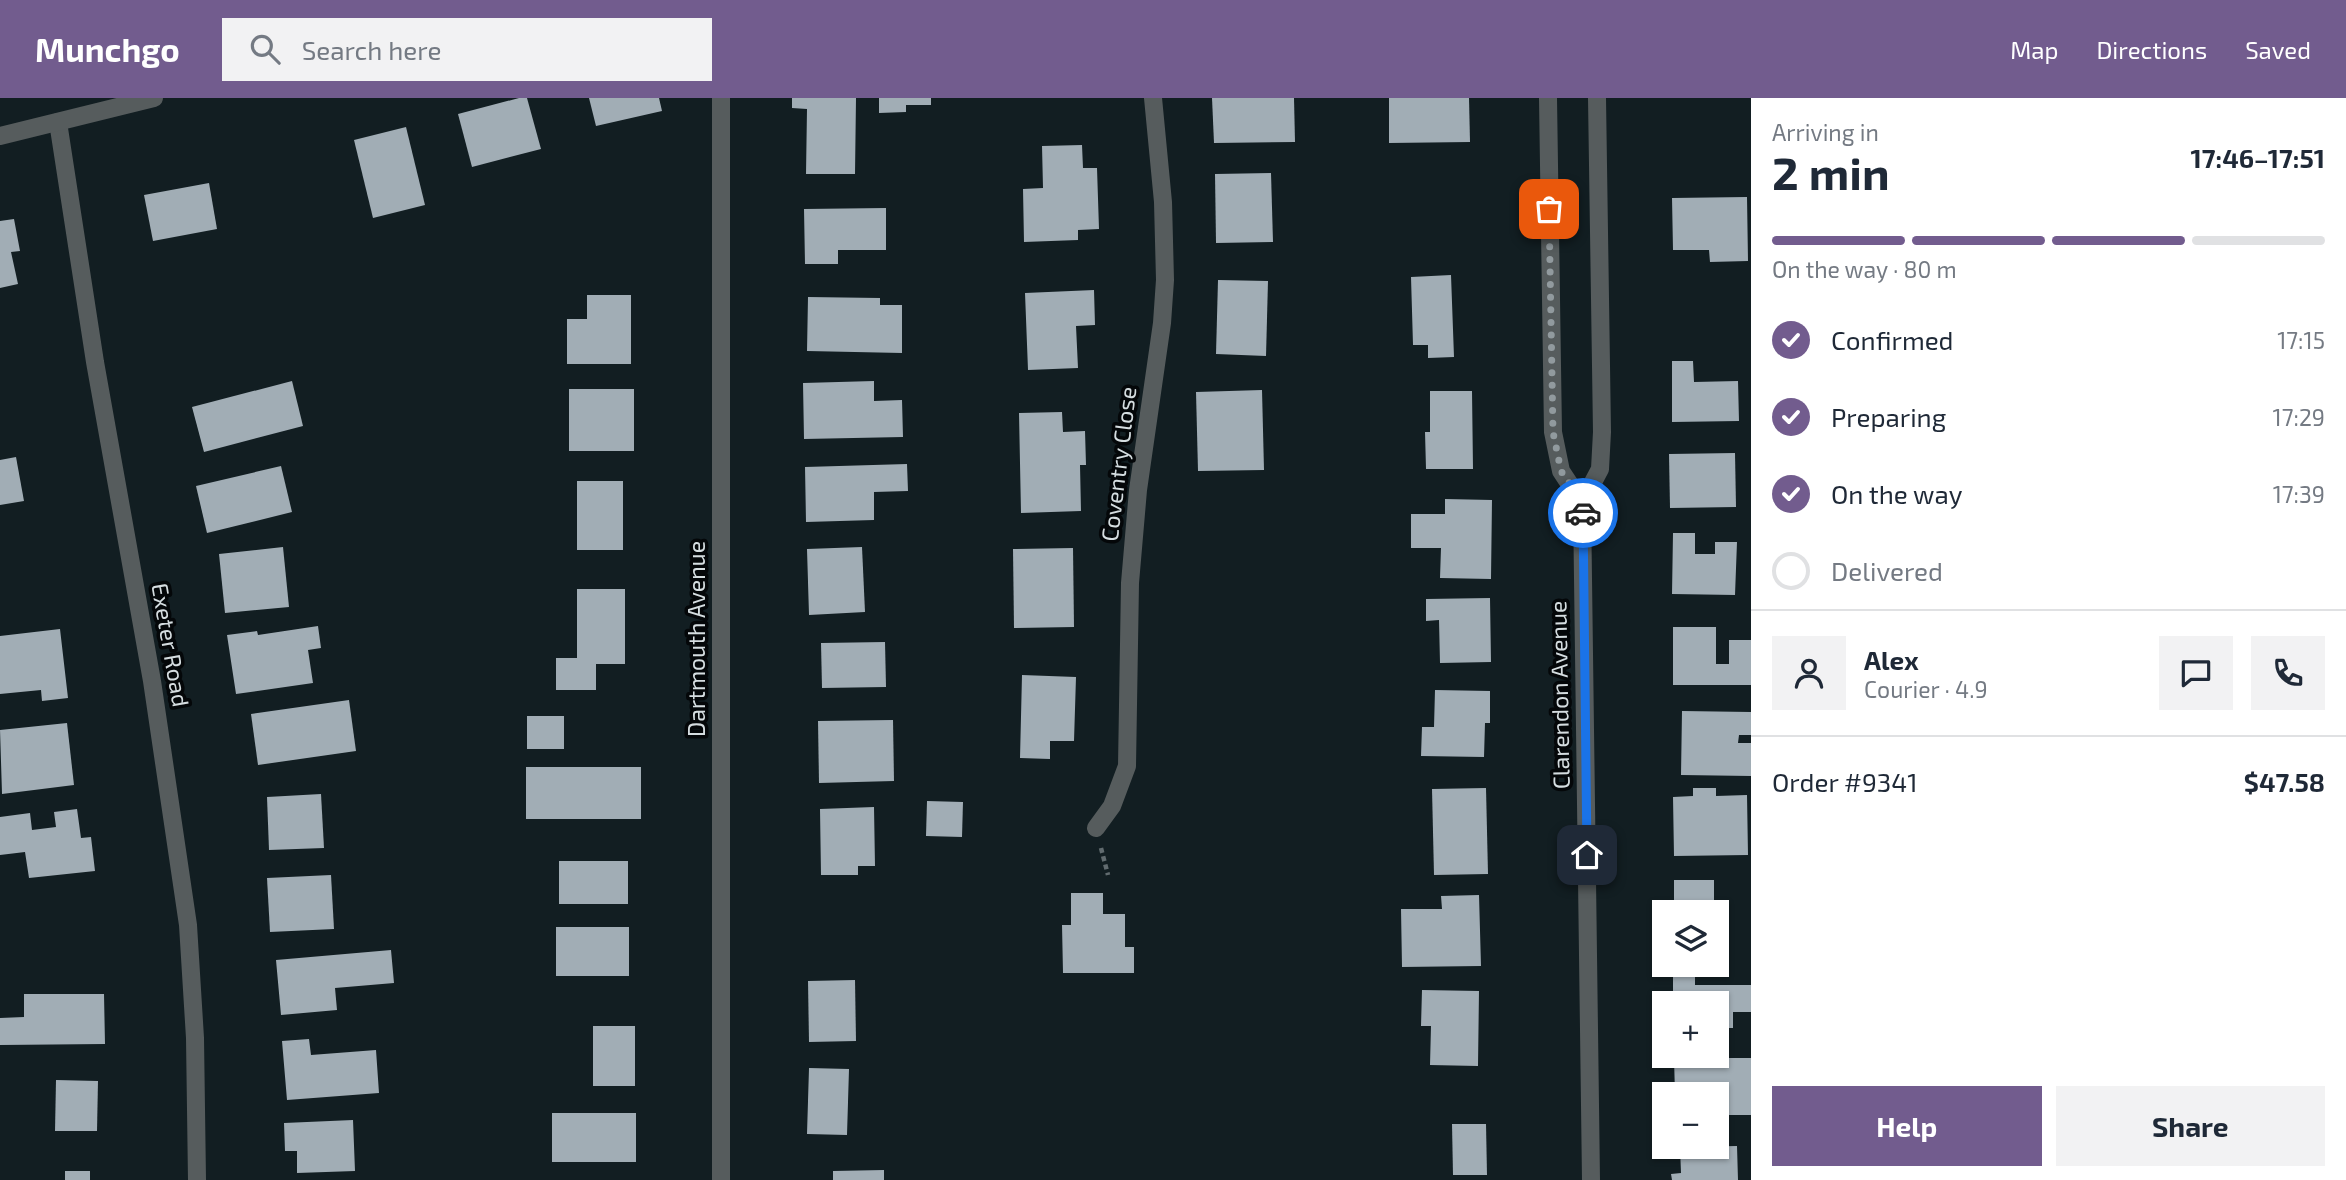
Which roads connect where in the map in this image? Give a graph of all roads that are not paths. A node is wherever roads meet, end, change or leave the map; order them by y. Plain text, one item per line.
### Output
1 (155, 98) edge
2 (721, 98) edge
3 (1153, 98) edge
4 (1548, 98) edge
5 (1597, 98) edge
6 (58, 122) junction
7 (0, 136) edge
8 (1583, 503) junction
9 (1096, 828) dead end
10 (197, 1180) edge
11 (721, 1180) edge
12 (1591, 1180) edge

1 - 6 street
2 - 11 street, Dartmouth Avenue
3 - 9 street, Coventry Close
4 - 8 street
5 - 8 street, Clarendon Avenue
6 - 7 street
6 - 10 street, Exeter Road
8 - 12 street, Clarendon Avenue

